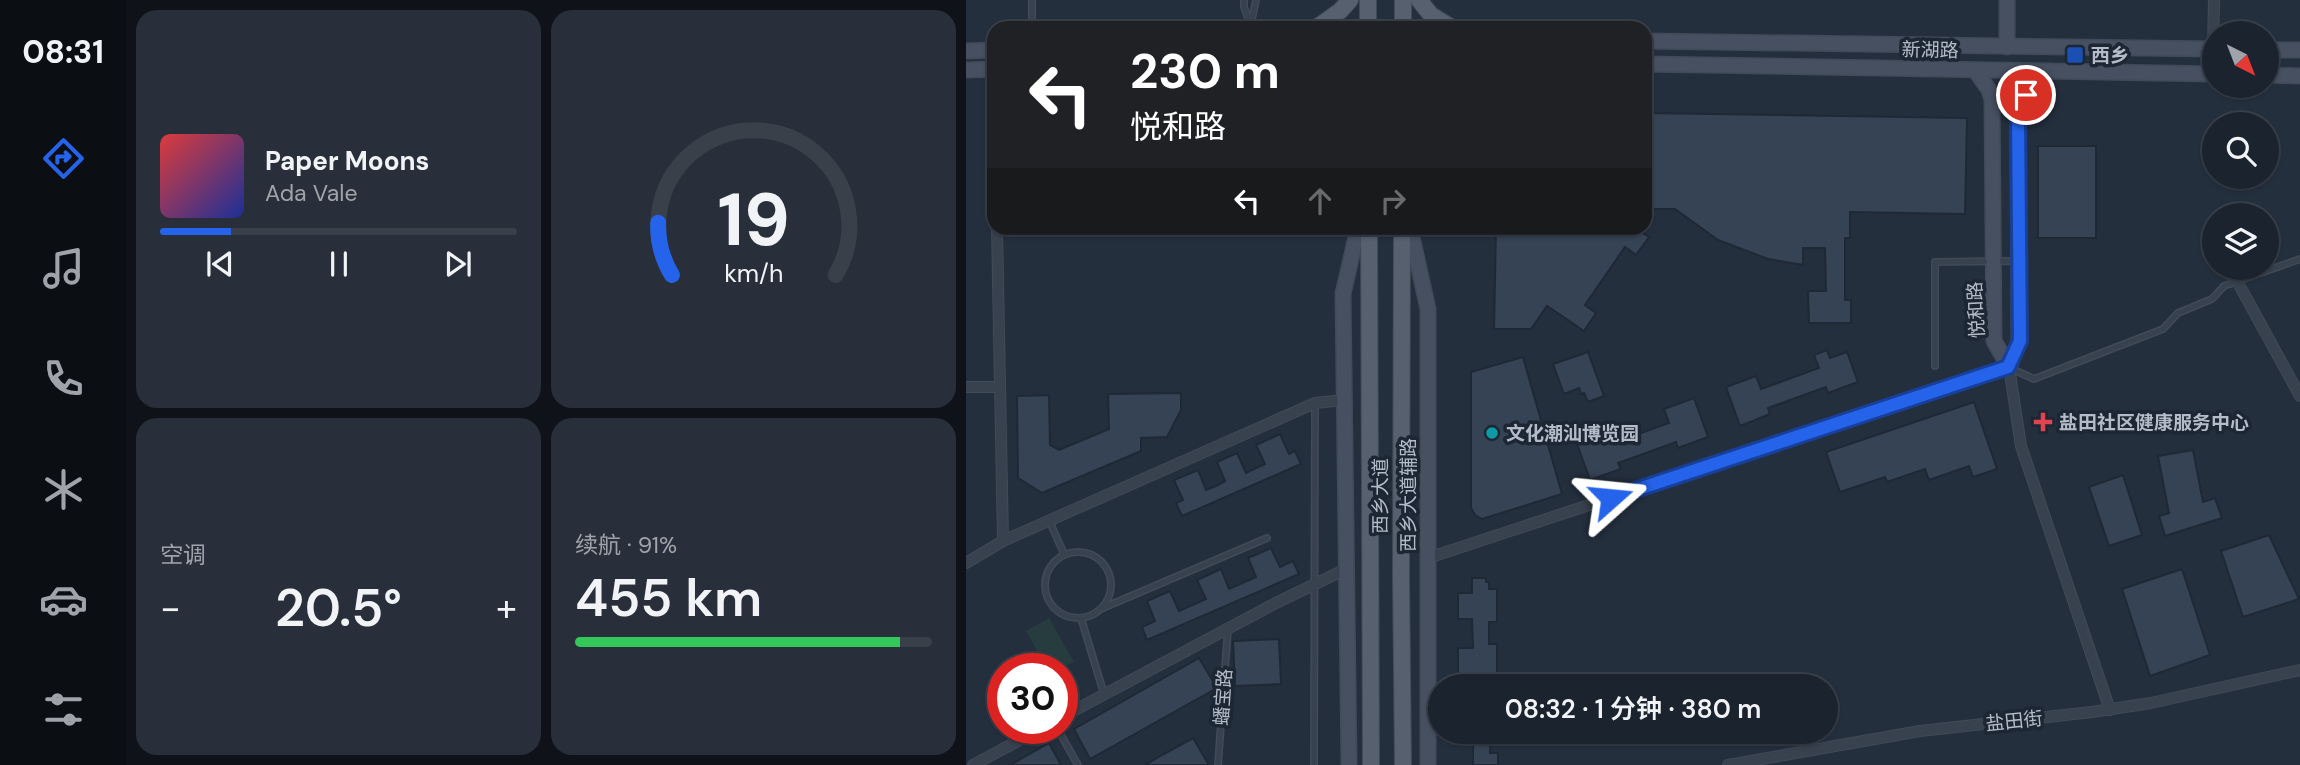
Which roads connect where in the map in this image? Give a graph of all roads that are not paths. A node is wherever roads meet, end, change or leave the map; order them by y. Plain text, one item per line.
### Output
1 (1032, 0) edge
2 (1244, 0) edge
3 (1256, 0) edge
4 (1350, 0) edge
5 (1368, 0) edge
6 (1403, 0) edge
7 (1419, 0) edge
8 (2007, 0) edge
9 (2214, 0) edge
10 (1032, 21) edge
11 (1249, 21) edge
12 (1251, 21) edge
13 (1326, 21) edge
14 (1368, 21) edge
15 (1403, 21) edge
16 (1441, 21) edge
17 (2214, 21) edge
18 (1652, 41) edge
19 (2007, 47) junction
20 (2202, 49) edge
21 (987, 50) edge
22 (2279, 50) edge
23 (2300, 50) edge
24 (966, 51) edge
25 (1652, 64) edge
26 (987, 69) edge
27 (966, 70) edge
28 (1975, 70) junction
29 (2048, 71) junction
30 (2202, 74) edge
31 (2279, 75) edge
32 (2300, 76) edge
33 (997, 235) edge
34 (1356, 235) edge
35 (1369, 235) edge
36 (1402, 235) edge
37 (1412, 235) edge
38 (2300, 259) edge
39 (1994, 261) junction
40 (2019, 261) junction
41 (2237, 281) junction
42 (1935, 366) dead end
43 (2008, 367) junction
44 (966, 387) edge
45 (1000, 387) junction
46 (2300, 396) edge
47 (1344, 400) junction
48 (1315, 404) junction
49 (1049, 520) junction
50 (1266, 538) dead end
51 (1003, 541) junction
52 (1065, 554) junction
53 (1428, 558) junction
54 (966, 563) edge
55 (1346, 569) junction
56 (1315, 584) junction
57 (1100, 609) junction
58 (1082, 618) junction
59 (1228, 628) junction
60 (2300, 670) edge
61 (1104, 694) junction
62 (1078, 708) edge
63 (2110, 709) junction
64 (1012, 744) edge
65 (1067, 744) edge
66 (973, 765) edge
67 (1079, 765) edge
68 (1218, 765) edge
69 (1314, 765) edge
70 (1349, 765) edge
71 (1371, 765) edge
72 (1403, 765) edge
73 (1428, 765) edge
74 (1728, 765) edge

1 - 10 lane
2 - 11 lane
3 - 12 lane
4 - 13 main road
5 - 14 main road
6 - 15 main road
7 - 16 main road
8 - 19 street
9 - 17 street
18 - 19 street, 新湖路
19 - 20 street, 新湖路
21 - 24 street
22 - 23 street
25 - 28 street, 新湖路
26 - 27 street
28 - 29 street, 新湖路
28 - 39 street, 悦和路
29 - 30 street, 新湖路
29 - 40 street
31 - 32 street
33 - 45 street
34 - 47 street
35 - 71 main road, 西乡大道
36 - 72 main road, 西乡大道
37 - 53 street, 西乡大道辅路
38 - 41 lane
39 - 40 lane
39 - 42 lane
39 - 43 street, 悦和路
40 - 43 street
41 - 43 lane
41 - 46 street
43 - 53 street
43 - 63 street
44 - 45 street
45 - 51 street
47 - 48 street
47 - 55 street
48 - 49 street
48 - 56 lane
49 - 51 street
49 - 52 lane
50 - 57 lane
51 - 54 street
52 - 57 lane
52 - 58 lane
53 - 73 street, 西乡大道辅路
55 - 56 street
55 - 70 street
56 - 59 street
56 - 69 lane
57 - 58 lane
58 - 61 lane
59 - 61 street
59 - 68 lane, 蟠宝路
60 - 63 street, 盐田街
61 - 62 street
63 - 74 street, 盐田街
64 - 66 street
65 - 67 lane

